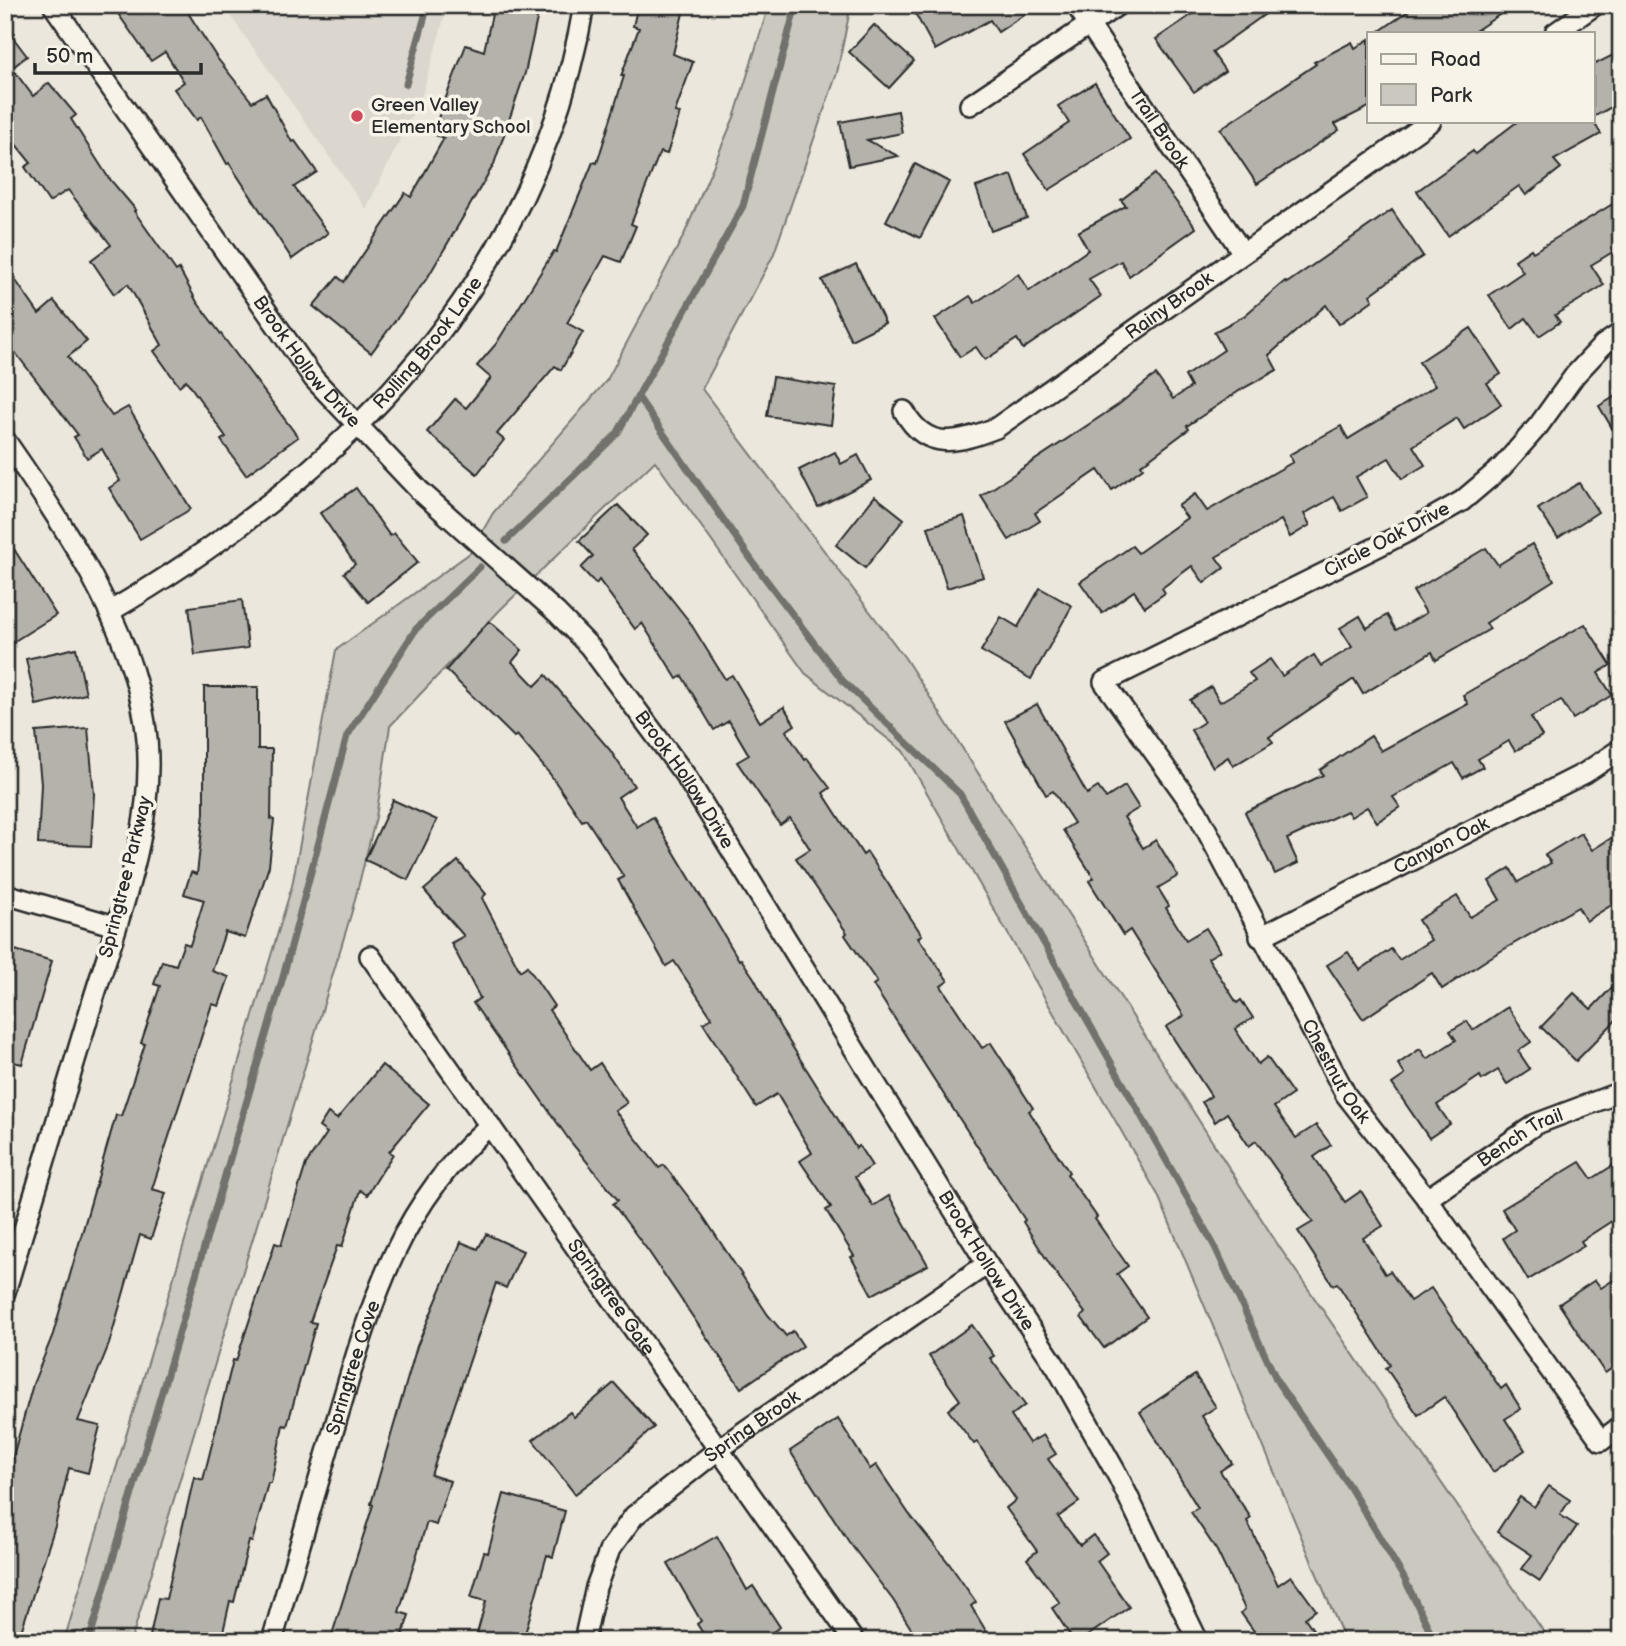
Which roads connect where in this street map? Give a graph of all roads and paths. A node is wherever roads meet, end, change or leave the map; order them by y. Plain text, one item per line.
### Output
1 (52, 5) edge
2 (584, 5) edge
3 (1076, 5) edge
4 (1118, 5) edge
5 (1595, 5) edge
6 (1090, 25) junction
7 (1557, 32) edge
8 (970, 105) dead end
9 (1430, 122) edge
10 (1243, 253) junction
11 (1621, 333) edge
12 (904, 411) dead end
13 (358, 427) junction
14 (7, 445) edge
15 (109, 612) junction
16 (1104, 682) joint
17 (1621, 749) edge
18 (5, 894) edge
19 (116, 926) junction
20 (1260, 937) junction
21 (370, 956) dead end
22 (1621, 1092) edge
23 (490, 1125) junction
24 (1427, 1199) junction
25 (986, 1264) junction
26 (5, 1292) edge
27 (1621, 1426) edge
28 (719, 1449) junction
29 (272, 1641) edge
30 (584, 1641) edge
31 (854, 1641) edge
32 (1198, 1641) edge

1 - 13 street, Brook Hollow Drive
2 - 13 street, Rolling Brook Lane
3 - 6 street, Trail Brook
4 - 6 street
5 - 7 street
6 - 8 street
6 - 10 street, Trail Brook
9 - 10 street, Rainy Brook
10 - 12 street, Rainy Brook
11 - 16 street, Circle Oak Drive
13 - 15 street, Rolling Brook Lane
13 - 25 street, Brook Hollow Drive
14 - 15 street, Springtree Parkway
15 - 19 street, Springtree Parkway
16 - 20 street, Chestnut Oak
17 - 20 street, Canyon Oak
18 - 19 street
19 - 26 street, Springtree Parkway
20 - 24 street, Chestnut Oak
21 - 23 street, Springtree Gate
22 - 24 street, Bench Trail
23 - 28 street, Springtree Gate
23 - 29 street, Springtree Cove
24 - 27 street, Chestnut Oak
25 - 28 street, Spring Brook
25 - 32 street, Brook Hollow Drive
28 - 30 street, Spring Brook
28 - 31 street, Springtree Gate

